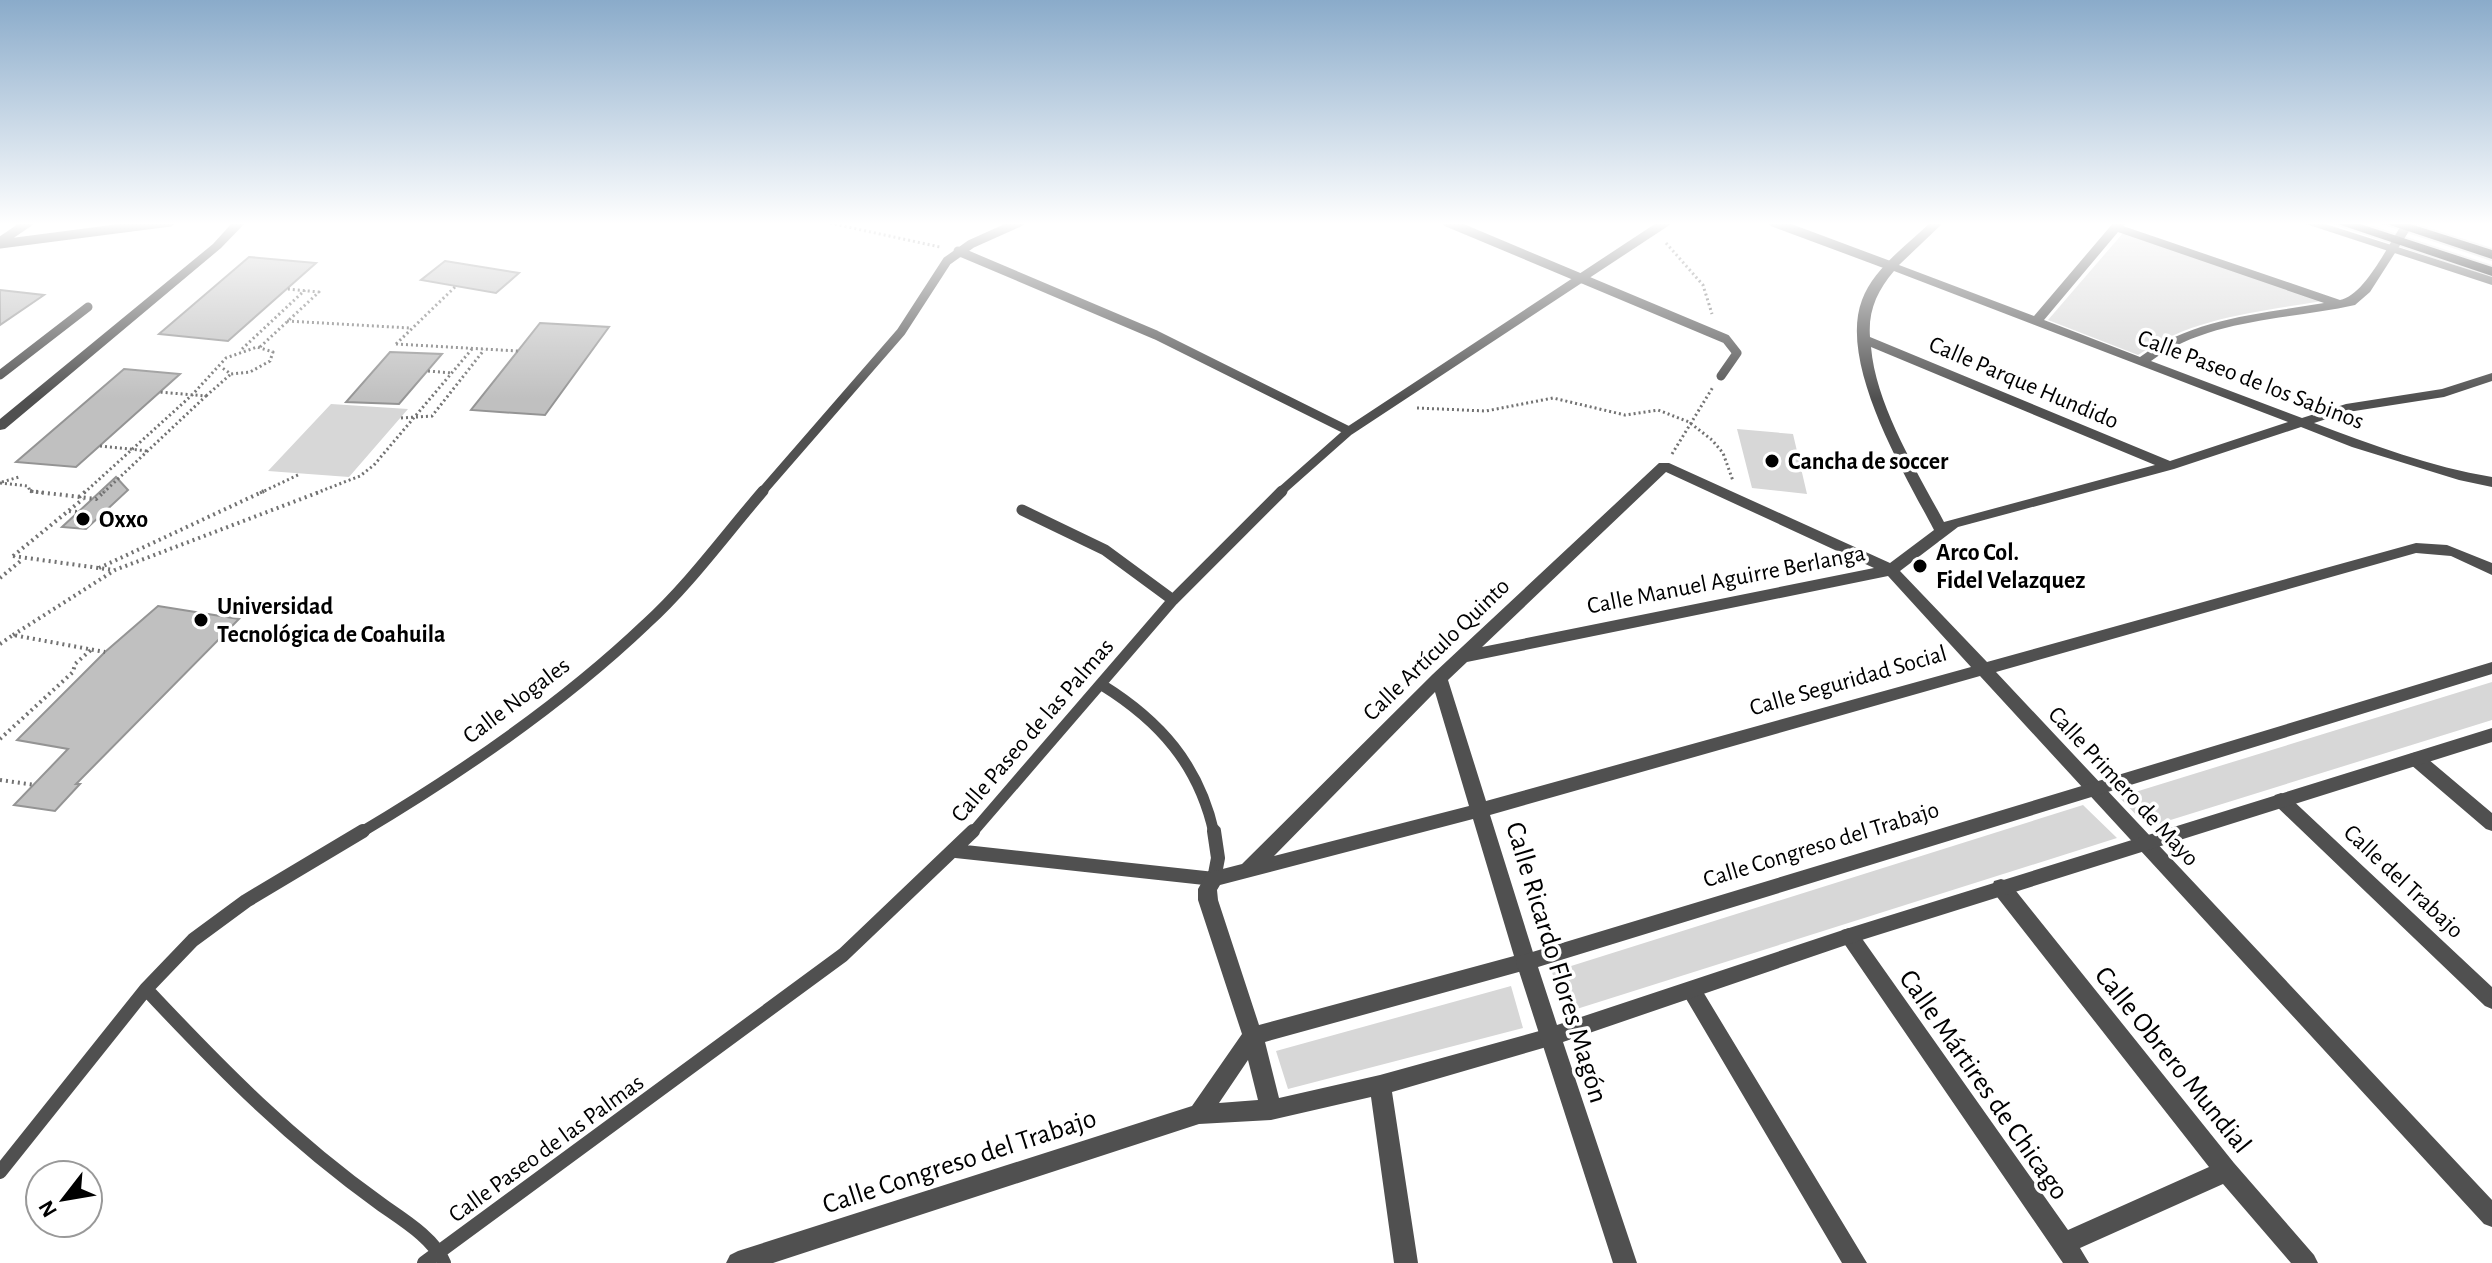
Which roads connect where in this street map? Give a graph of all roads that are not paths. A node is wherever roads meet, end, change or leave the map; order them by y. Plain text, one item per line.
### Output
1 (175, 281) edge
2 (932, 281) edge
3 (1032, 281) edge
4 (1579, 281) edge
5 (1587, 281) edge
6 (1881, 281) edge
7 (1930, 281) edge
8 (2070, 281) edge
9 (2276, 281) edge
10 (2371, 281) edge
11 (2343, 305) junction
12 (88, 307) dead end
13 (2036, 321) junction
14 (1863, 339) junction
15 (2142, 361) junction
16 (0, 375) edge
17 (1721, 376) road end
18 (2492, 377) edge
19 (2307, 424) junction
20 (0, 426) edge
21 (1349, 431) junction
22 (1664, 466) joint
23 (2169, 466) junction
24 (2492, 482) edge
25 (1022, 510) dead end
26 (1941, 530) junction
27 (1891, 570) junction
28 (2492, 570) edge
29 (1173, 600) junction
30 (1464, 656) junction
31 (1982, 667) junction
32 (2492, 668) edge
33 (1439, 678) junction
34 (1102, 685) junction
35 (2492, 735) edge
36 (2416, 759) junction
37 (2093, 788) junction
38 (2281, 800) junction
39 (1481, 810) junction
40 (2492, 824) edge
41 (2143, 843) junction
42 (956, 851) junction
43 (1247, 871) junction
44 (1214, 879) junction
45 (2001, 887) junction
46 (1849, 936) junction
47 (1526, 962) junction
48 (146, 989) junction
49 (1692, 991) junction
50 (2492, 1000) edge
51 (1253, 1036) junction
52 (1550, 1037) junction
53 (1380, 1085) junction
54 (1271, 1110) junction
55 (1199, 1114) junction
56 (2226, 1171) junction
57 (0, 1172) edge
58 (2492, 1216) edge
59 (2070, 1254) edge
60 (442, 1258) edge
61 (424, 1263) edge
62 (738, 1263) edge
63 (1406, 1263) edge
64 (1625, 1263) edge
65 (1855, 1263) edge
66 (2306, 1263) edge

1 - 20 street
2 - 48 lane, Calle Nogales
3 - 21 lane
4 - 21 lane, Calle Paseo de las Palmas
5 - 17 lane
6 - 14 street
7 - 13 street, Calle Paseo de los Sabinos
8 - 13 street
9 - 11 street
10 - 11 street
11 - 15 street
12 - 16 lane
13 - 15 street, Calle Paseo de los Sabinos
14 - 23 street, Calle Parque Hundido
14 - 26 street
15 - 19 street, Calle Paseo de los Sabinos
18 - 19 street, Calle Manuel Aguirre Berlanga
19 - 23 street, Calle Manuel Aguirre Berlanga
19 - 24 street, Calle Paseo de los Sabinos
21 - 29 lane, Calle Paseo de las Palmas
22 - 27 street, Calle Primero de Mayo
22 - 30 street, Calle Artículo Quinto
23 - 26 street, Calle Manuel Aguirre Berlanga
25 - 29 lane
26 - 27 street, Calle Manuel Aguirre Berlanga
27 - 30 street, Calle Manuel Aguirre Berlanga
27 - 31 street, Calle Primero de Mayo
28 - 31 street, Calle Seguridad Social
29 - 34 lane, Calle Paseo de las Palmas
30 - 33 street, Calle Artículo Quinto
31 - 37 street, Calle Primero de Mayo
31 - 39 street, Calle Seguridad Social
32 - 37 street, Calle Congreso del Trabajo
33 - 39 street, Calle Ricardo Flores Magón
33 - 43 street, Calle Artículo Quinto
34 - 42 lane, Calle Paseo de las Palmas
34 - 44 lane
35 - 36 street, Calle Congreso del Trabajo
36 - 38 street, Calle Congreso del Trabajo
36 - 40 street
37 - 41 street, Calle Primero de Mayo
37 - 47 street, Calle Congreso del Trabajo
38 - 41 street, Calle Congreso del Trabajo
38 - 50 street, Calle del Trabajo
39 - 43 street, Calle Seguridad Social
39 - 47 street, Calle Ricardo Flores Magón
41 - 45 street, Calle Congreso del Trabajo
41 - 58 street, Calle Primero de Mayo
42 - 44 lane
42 - 60 lane, Calle Paseo de las Palmas
43 - 44 street, Calle Seguridad Social
44 - 51 street
45 - 46 street, Calle Congreso del Trabajo
45 - 56 street, Calle Obrero Mundial
46 - 49 street, Calle Congreso del Trabajo
46 - 59 street, Calle Mártires de Chicago
47 - 51 street, Calle Congreso del Trabajo
47 - 52 street, Calle Ricardo Flores Magón
48 - 57 lane, Calle Nogales
48 - 60 lane
49 - 52 street, Calle Congreso del Trabajo
49 - 65 street
51 - 54 street
51 - 55 street
52 - 53 street, Calle Congreso del Trabajo
52 - 64 street, Calle Ricardo Flores Magón
53 - 54 street, Calle Congreso del Trabajo
53 - 63 street
54 - 55 street, Calle Congreso del Trabajo
55 - 62 street, Calle Congreso del Trabajo
56 - 59 street
56 - 66 street, Calle Obrero Mundial
60 - 61 lane, Calle Paseo de las Palmas

